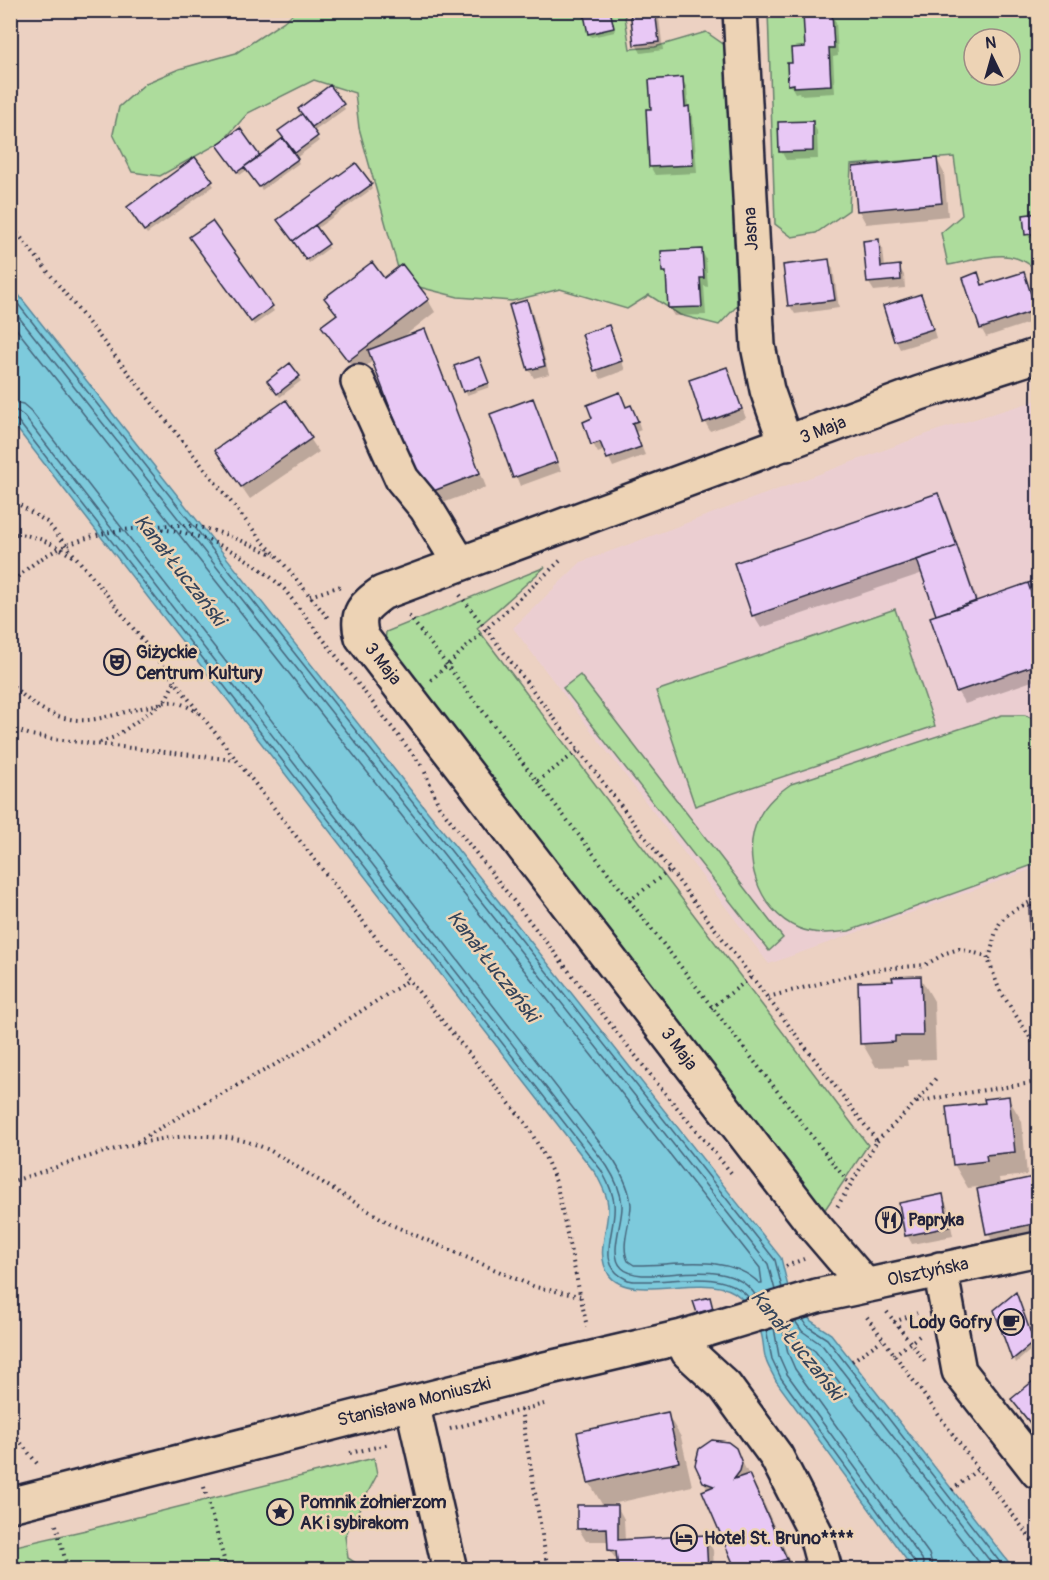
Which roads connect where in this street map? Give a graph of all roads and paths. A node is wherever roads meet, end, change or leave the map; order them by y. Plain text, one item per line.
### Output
1 (740, 10) edge
2 (10, 224) edge
3 (1038, 355) edge
4 (358, 382) dead end
5 (786, 444) junction
6 (10, 499) edge
7 (148, 528) junction
8 (10, 534) edge
9 (278, 557) junction
10 (565, 557) dead end
11 (78, 560) junction
12 (460, 579) junction
13 (10, 586) edge
14 (310, 596) dead end
15 (408, 615) dead end
16 (486, 628) junction
17 (446, 665) junction
18 (175, 681) junction
19 (10, 682) edge
20 (412, 700) junction
21 (161, 704) junction
22 (201, 714) junction
23 (10, 728) edge
24 (93, 743) junction
25 (579, 750) junction
26 (236, 760) junction
27 (538, 782) junction
28 (670, 870) junction
29 (1038, 900) edge
30 (629, 901) junction
31 (989, 960) junction
32 (753, 976) junction
33 (409, 980) junction
34 (768, 997) junction
35 (711, 1008) junction
36 (1038, 1050) edge
37 (936, 1078) dead end
38 (1038, 1082) edge
39 (917, 1102) junction
40 (877, 1142) junction
41 (134, 1144) junction
42 (10, 1182) edge
43 (739, 1182) dead end
44 (850, 1185) junction
45 (835, 1211) dead end
46 (1038, 1249) edge
47 (940, 1269) junction
48 (865, 1285) junction
49 (580, 1296) junction
50 (817, 1296) joint
51 (894, 1322) dead end
52 (588, 1331) dead end
53 (682, 1337) junction
54 (894, 1355) junction
55 (852, 1361) dead end
56 (412, 1403) junction
57 (520, 1410) dead end
58 (978, 1469) junction
59 (1038, 1472) edge
60 (204, 1486) dead end
61 (952, 1490) dead end
62 (10, 1505) edge
63 (56, 1523) dead end
64 (1038, 1548) edge
65 (68, 1569) edge
66 (226, 1569) edge
67 (450, 1569) edge
68 (548, 1569) edge
69 (825, 1569) edge

1 - 5 street, Jasna
2 - 9 path
3 - 5 street, 3 Maja
4 - 12 street
5 - 12 street, 3 Maja
6 - 11 path
7 - 9 path, bridge
7 - 13 path, bridge
7 - 43 path, bridge
8 - 11 path
9 - 14 path
10 - 16 path
11 - 18 path
12 - 16 path
12 - 20 street, 3 Maja
15 - 17 path
16 - 17 path
16 - 25 path
17 - 20 path
17 - 27 path
18 - 21 path
18 - 22 path
19 - 21 path
20 - 48 street, 3 Maja
21 - 22 path
21 - 24 path
22 - 26 path
23 - 24 path
24 - 26 path
25 - 27 path
25 - 28 path
26 - 33 path
27 - 30 path
28 - 30 path
28 - 32 path
29 - 31 path
30 - 35 path
31 - 34 path
31 - 36 path
32 - 34 path
32 - 35 path
33 - 41 path
33 - 49 path
34 - 40 path
35 - 44 path
37 - 39 path
38 - 39 path
39 - 40 path
40 - 44 path
41 - 42 path
41 - 49 path
44 - 45 path
46 - 47 street, Olsztyńska
47 - 48 street, Olsztyńska
47 - 59 street
48 - 50 street, Olsztyńska
49 - 52 path
50 - 53 street, Stanisława Moniuszki
51 - 54 path
53 - 56 street, Stanisława Moniuszki
53 - 69 street
54 - 55 path
54 - 58 path
56 - 62 street, Stanisława Moniuszki
56 - 67 street
57 - 68 path
58 - 61 path
58 - 64 path
60 - 66 path
63 - 65 path

